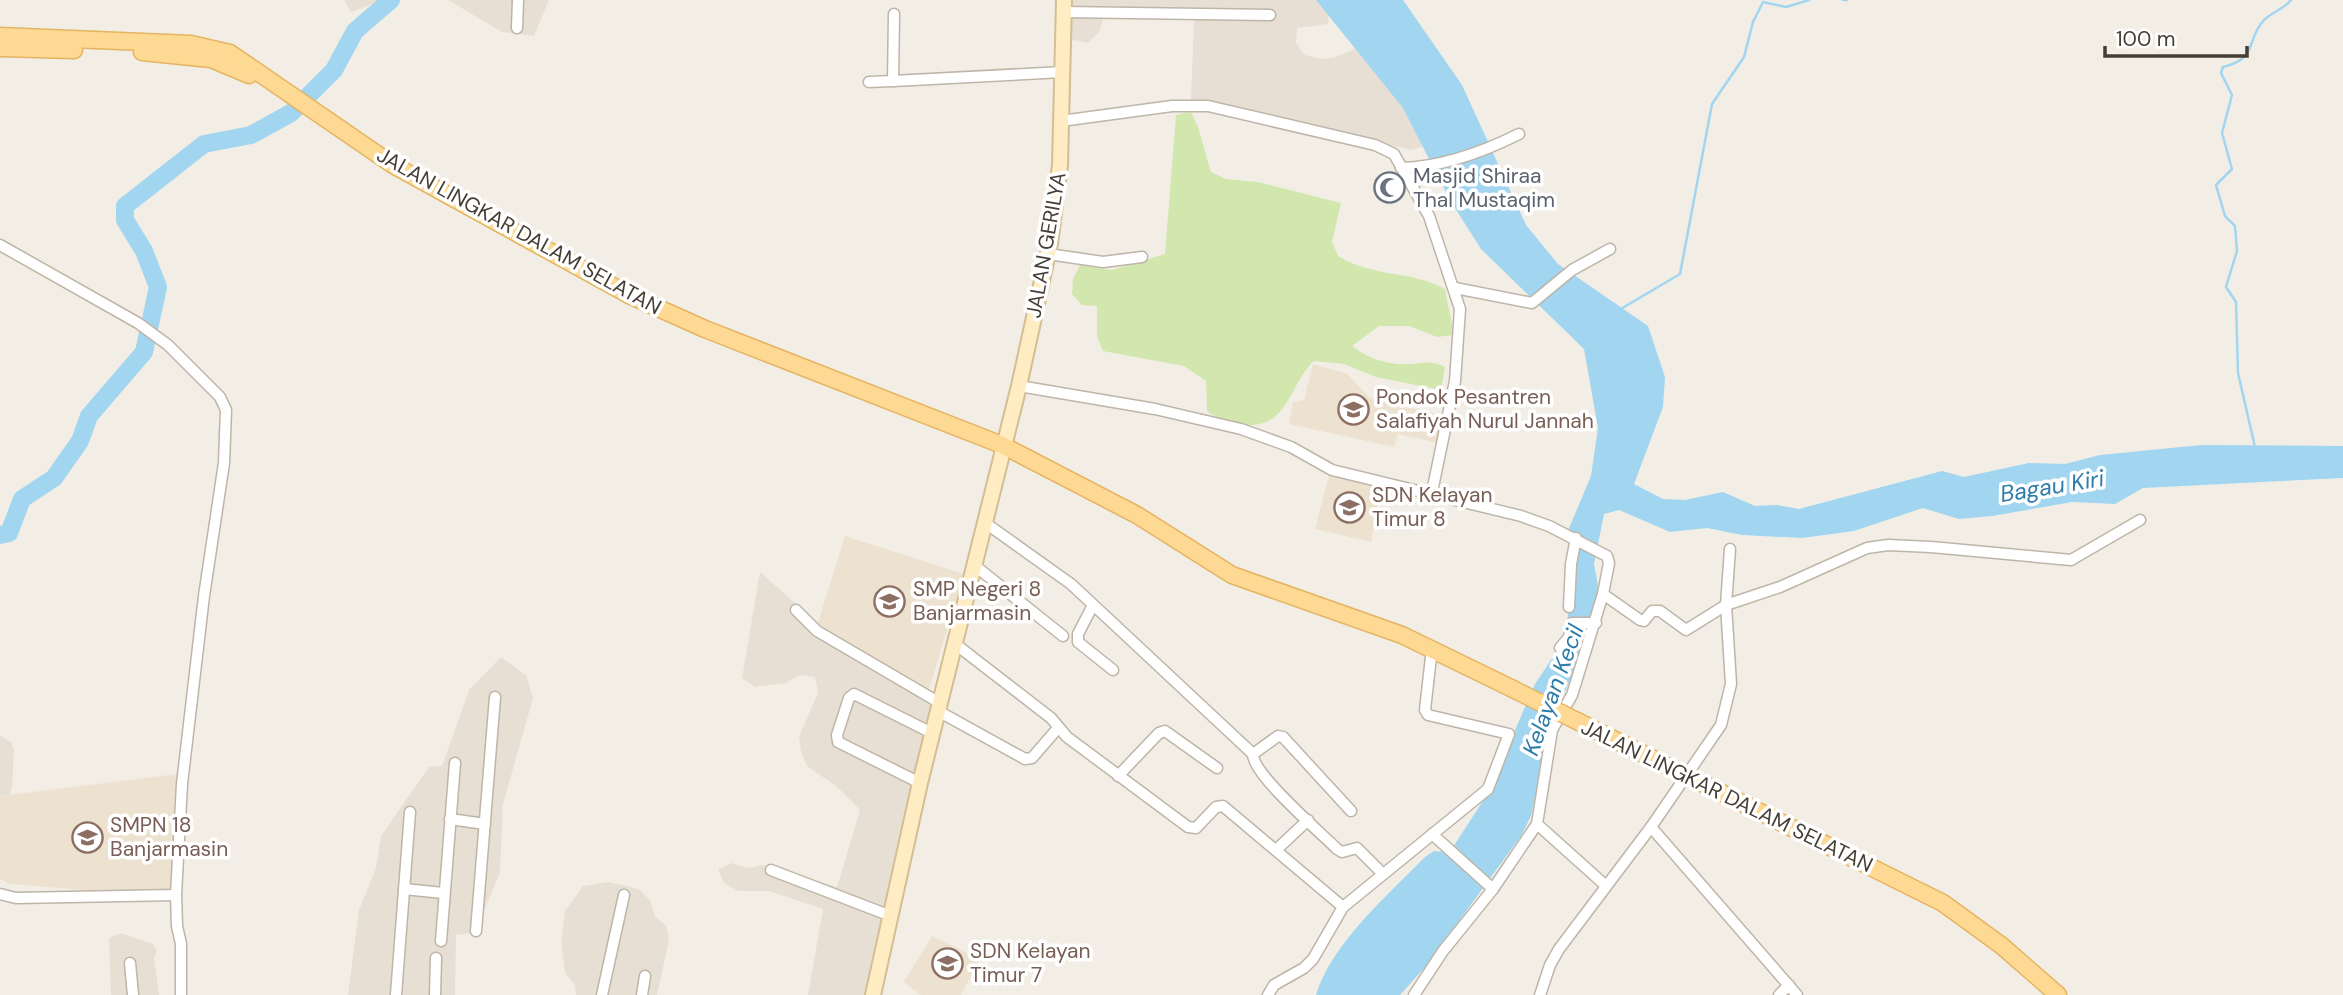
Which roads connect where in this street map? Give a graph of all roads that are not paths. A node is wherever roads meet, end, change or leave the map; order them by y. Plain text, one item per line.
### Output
1 (518, 0) edge
2 (1064, 6) edge
3 (894, 14) dead end
4 (1270, 15) dead end
5 (517, 28) dead end
6 (0, 36) edge
7 (0, 48) edge
8 (1063, 72) junction
9 (892, 81) junction
10 (869, 82) dead end
11 (290, 96) junction
12 (1061, 121) junction
13 (1519, 134) dead end
14 (1401, 168) junction
15 (0, 245) edge
16 (1610, 249) dead end
17 (1048, 254) junction
18 (1142, 257) dead end
19 (1455, 288) junction
20 (1019, 386) junction
21 (1002, 445) junction
22 (1432, 492) junction
23 (2140, 520) dead end
24 (984, 522) junction
25 (1576, 539) junction
26 (1730, 549) dead end
27 (974, 565) junction
28 (1603, 594) junction
29 (1093, 605) junction
30 (1727, 605) junction
31 (1569, 607) dead end
32 (796, 610) dead end
33 (1595, 624) junction
34 (1063, 636) dead end
35 (954, 643) junction
36 (1432, 647) junction
37 (1560, 648) dead end
38 (1113, 670) dead end
39 (495, 697) dead end
40 (939, 707) junction
41 (1058, 727) junction
42 (932, 733) junction
43 (1253, 754) junction
44 (455, 763) dead end
45 (1217, 768) dead end
46 (1118, 776) junction
47 (1688, 776) junction
48 (920, 783) junction
49 (1351, 811) dead end
50 (410, 812) dead end
51 (450, 819) junction
52 (1308, 820) junction
53 (485, 824) junction
54 (1537, 824) junction
55 (1651, 827) junction
56 (1432, 834) junction
57 (1276, 850) junction
58 (771, 870) dead end
59 (1383, 874) junction
60 (1605, 885) junction
61 (404, 888) junction
62 (1492, 888) junction
63 (443, 893) junction
64 (0, 894) edge
65 (177, 895) junction
66 (624, 895) dead end
67 (1343, 907) junction
68 (891, 916) junction
69 (475, 930) dead end
70 (441, 941) dead end
71 (436, 958) dead end
72 (130, 963) dead end
73 (645, 976) dead end
74 (1789, 985) junction
75 (133, 995) edge
76 (181, 995) edge
77 (396, 995) edge
78 (435, 995) edge
79 (602, 995) edge
80 (642, 995) edge
81 (873, 995) edge
82 (1268, 995) edge
83 (1414, 995) edge
84 (1540, 995) edge
85 (1779, 995) edge
86 (1797, 995) edge
87 (2058, 995) edge

1 - 5 street
2 - 4 street
2 - 8 street, JALAN GERILYA
3 - 9 street
6 - 11 main road, JALAN LINGKAR DALAM SELATAN
7 - 11 main road, JALAN LINGKAR DALAM SELATAN
8 - 9 street
8 - 12 street, JALAN GERILYA
9 - 10 street
11 - 21 main road, JALAN LINGKAR DALAM SELATAN
12 - 14 street
12 - 17 street, JALAN GERILYA
13 - 14 street
14 - 19 street
15 - 65 street
16 - 19 street
17 - 18 street
17 - 20 street, JALAN GERILYA
19 - 22 street
20 - 21 street, JALAN GERILYA
20 - 22 street
21 - 24 street, JALAN GERILYA
21 - 36 main road, JALAN LINGKAR DALAM SELATAN
22 - 25 street
23 - 30 street
24 - 27 street, JALAN GERILYA
24 - 29 street
25 - 28 street
25 - 31 street
26 - 30 street
27 - 34 street
27 - 35 street, JALAN GERILYA
28 - 30 street
28 - 33 street
29 - 38 street
29 - 43 street
30 - 47 street
32 - 40 street
33 - 37 street
33 - 54 street
35 - 40 street, JALAN GERILYA
35 - 41 street
36 - 47 main road, JALAN LINGKAR DALAM SELATAN, bridge
36 - 56 street
39 - 53 street
40 - 41 street
40 - 42 street, JALAN GERILYA
41 - 46 street
42 - 48 street, JALAN GERILYA
42 - 48 street
43 - 49 street
43 - 52 street
44 - 51 street
45 - 46 street
46 - 57 street
47 - 55 street
47 - 87 main road, JALAN LINGKAR DALAM SELATAN
48 - 68 street, JALAN GERILYA
50 - 61 street
51 - 53 street
51 - 63 street
52 - 57 street
52 - 59 street
53 - 69 street
54 - 60 street
54 - 62 street
55 - 60 street
55 - 74 street
56 - 59 street
56 - 62 street
57 - 67 street
58 - 68 street
59 - 67 street
60 - 84 street
61 - 63 street
61 - 77 street
62 - 83 street
63 - 70 street
64 - 65 street
65 - 76 street
66 - 79 street
67 - 82 street
68 - 81 street, JALAN GERILYA
71 - 78 street
72 - 75 street
73 - 80 street
74 - 85 street
74 - 86 street

